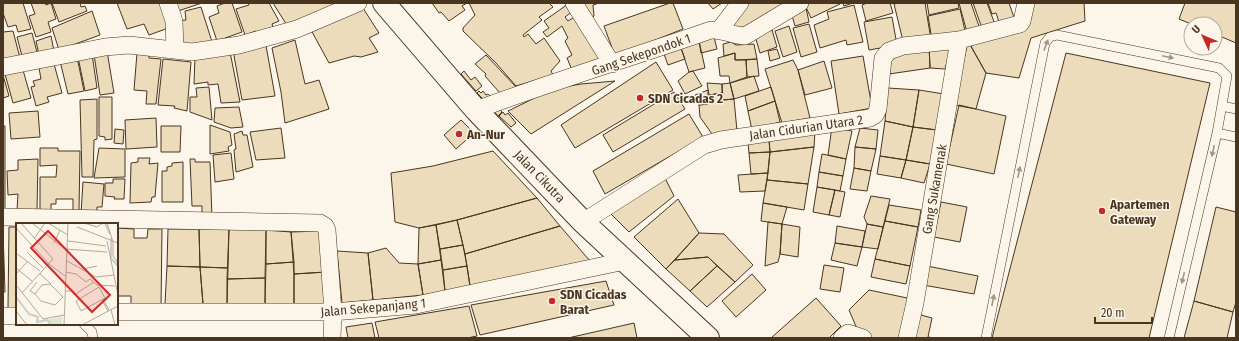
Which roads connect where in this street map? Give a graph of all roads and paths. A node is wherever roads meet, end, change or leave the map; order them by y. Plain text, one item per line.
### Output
1 (168, 3) edge
2 (358, 3) edge
3 (384, 3) edge
4 (574, 3) edge
5 (740, 3) edge
6 (800, 3) edge
7 (1026, 3) edge
8 (720, 29) junction
9 (959, 40) junction
10 (175, 50) junction
11 (612, 64) junction
12 (3, 67) edge
13 (1222, 106) junction
14 (1236, 109) edge
15 (476, 110) junction
16 (1217, 132) junction
17 (1236, 136) edge
18 (3, 217) edge
19 (583, 222) junction
20 (625, 261) junction
21 (118, 312) edge
22 (333, 312) junction
23 (3, 316) edge
24 (16, 316) edge
25 (85, 325) edge
26 (93, 338) edge
27 (332, 338) edge
28 (708, 338) edge
29 (842, 338) edge
30 (863, 338) edge
31 (907, 338) edge
32 (986, 338) edge
33 (1169, 338) edge

1 - 10 street
2 - 10 street
3 - 15 main road, Jalan Cikutra
4 - 11 street
5 - 8 street
6 - 8 street
7 - 9 street, Jalan Cidurian Utara 2
8 - 11 street, Gang Sekepondok 1
9 - 19 street, Jalan Cidurian Utara 2
9 - 31 street, Gang Sukamenak
10 - 12 street
11 - 15 street, Gang Sekepondok 1
13 - 14 lane
13 - 16 lane
32 -> 13 lane
15 - 19 main road, Jalan Cikutra
16 - 17 lane
16 -> 33 lane
18 - 22 street
19 - 20 main road, Jalan Cikutra
20 - 22 street, Jalan Sekepanjang 1
20 - 28 main road, Jalan Cikutra
21 - 22 street, Jalan Sekepanjang 1
22 - 27 street
23 - 24 street
25 - 26 lane
29 - 30 street

